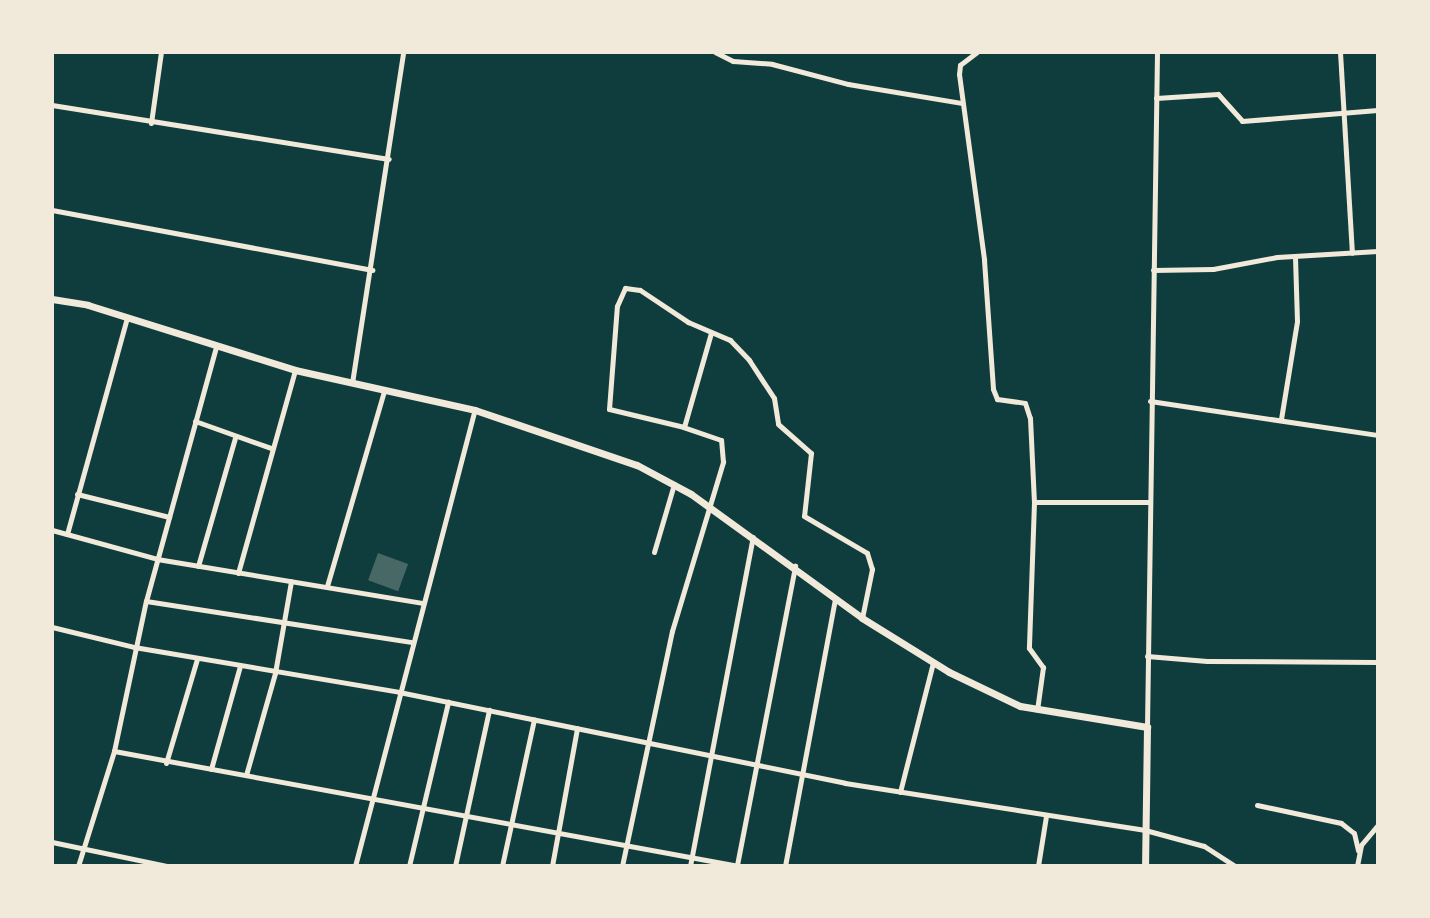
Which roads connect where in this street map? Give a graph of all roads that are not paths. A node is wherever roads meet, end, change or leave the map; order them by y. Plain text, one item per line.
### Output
1 (161, 52) edge
2 (403, 52) edge
3 (715, 52) edge
4 (977, 52) edge
5 (1157, 52) edge
6 (1340, 52) edge
7 (1156, 99) junction
8 (962, 103) junction
9 (52, 105) edge
10 (1377, 110) edge
11 (1343, 115) junction
12 (151, 123) junction
13 (389, 159) junction
14 (52, 210) edge
15 (1377, 251) edge
16 (1352, 253) junction
17 (1295, 256) junction
18 (372, 270) junction
19 (1153, 270) junction
20 (52, 299) edge
21 (127, 317) junction
22 (711, 333) junction
23 (216, 346) junction
24 (295, 370) junction
25 (352, 383) junction
26 (384, 391) junction
27 (1150, 401) junction
28 (475, 410) junction
29 (1280, 419) junction
30 (195, 421) junction
31 (684, 426) junction
32 (1377, 435) edge
33 (235, 438) junction
34 (271, 448) junction
35 (674, 484) junction
36 (77, 494) junction
37 (1034, 502) junction
38 (1150, 502) junction
39 (709, 507) junction
40 (169, 517) junction
41 (52, 530) edge
42 (67, 534) junction
43 (753, 537) junction
44 (654, 552) dead end
45 (157, 559) junction
46 (198, 566) junction
47 (795, 566) junction
48 (238, 573) junction
49 (291, 581) junction
50 (327, 586) junction
51 (835, 599) junction
52 (146, 601) junction
53 (424, 603) junction
54 (862, 618) junction
55 (284, 621) junction
56 (52, 627) edge
57 (412, 642) junction
58 (134, 647) junction
59 (1147, 656) junction
60 (197, 659) junction
61 (1377, 662) edge
62 (933, 663) junction
63 (240, 666) junction
64 (275, 673) junction
65 (399, 692) junction
66 (448, 702) junction
67 (489, 710) junction
68 (1037, 710) junction
69 (534, 719) junction
70 (1147, 727) junction
71 (577, 728) junction
72 (646, 742) junction
73 (114, 751) junction
74 (714, 753) junction
75 (758, 762) junction
76 (166, 763) junction
77 (211, 769) junction
78 (802, 774) junction
79 (246, 775) junction
80 (900, 792) junction
81 (372, 795) junction
82 (1257, 805) dead end
83 (422, 806) junction
84 (466, 814) junction
85 (1046, 816) junction
86 (512, 822) junction
87 (1377, 825) edge
88 (1146, 830) junction
89 (557, 832) junction
90 (52, 842) edge
91 (625, 844) junction
92 (1358, 851) junction
93 (81, 852) junction
94 (692, 857) junction
95 (153, 864) edge
96 (738, 865) edge
97 (78, 866) edge
98 (167, 866) edge
99 (355, 866) edge
100 (409, 866) edge
101 (455, 866) edge
102 (502, 866) edge
103 (552, 866) edge
104 (622, 866) edge
105 (690, 866) edge
106 (785, 866) edge
107 (1038, 866) edge
108 (1145, 866) edge
109 (1235, 866) edge
110 (1357, 866) edge

1 - 12 street
2 - 13 street
3 - 8 street
4 - 8 street
5 - 7 street
6 - 11 street
7 - 11 street
7 - 19 street
8 - 37 street
9 - 12 street
10 - 11 street
11 - 16 street
12 - 13 street
13 - 18 street
14 - 18 street
15 - 16 street
16 - 17 street
17 - 19 street
17 - 29 street
18 - 25 street
19 - 27 street
20 - 21 street
21 - 23 street
21 - 36 street
22 - 31 street
22 - 31 street
22 - 54 street
23 - 24 street
23 - 30 street
24 - 25 street
24 - 34 street
25 - 26 street
26 - 28 street
26 - 50 street
27 - 29 street
27 - 38 street
28 - 35 street
28 - 53 street
29 - 32 street
30 - 33 street
30 - 40 street
31 - 39 street
33 - 34 street
33 - 46 street
34 - 48 street
35 - 39 street
35 - 44 street
36 - 40 street
36 - 42 street
37 - 38 street
37 - 68 street
38 - 59 street
39 - 43 street
39 - 72 street
40 - 45 street
41 - 42 street
42 - 45 street
43 - 47 street
43 - 74 street
45 - 46 street
45 - 52 street
46 - 48 street
47 - 51 street
47 - 75 street
48 - 49 street
49 - 50 street
49 - 55 street
50 - 53 street
51 - 54 street
51 - 78 street
52 - 55 street
52 - 58 street
53 - 57 street
54 - 62 street
55 - 57 street
55 - 64 street
56 - 58 street
57 - 65 street
58 - 60 street
58 - 73 street
59 - 61 street
59 - 70 street
60 - 63 street
60 - 76 street
62 - 68 street
62 - 80 street
63 - 64 street
63 - 77 street
64 - 65 street
64 - 79 street
65 - 66 street
65 - 81 street
66 - 67 street
66 - 83 street
67 - 69 street
67 - 84 street
68 - 70 street
69 - 71 street
69 - 86 street
70 - 88 street
71 - 72 street
71 - 89 street
72 - 74 street
72 - 91 street
73 - 76 street
73 - 93 street
74 - 75 street
74 - 94 street
75 - 78 street
75 - 96 street
76 - 77 street
77 - 79 street
78 - 80 street
78 - 106 street
79 - 81 street
80 - 85 street
81 - 83 street
81 - 99 street
82 - 92 street
83 - 84 street
83 - 100 street
84 - 86 street
84 - 101 street
85 - 88 street
85 - 107 street
86 - 89 street
86 - 102 street
87 - 92 street
88 - 108 street
88 - 109 street
89 - 91 street
89 - 103 street
90 - 93 street
91 - 94 street
91 - 104 street
92 - 110 street
93 - 95 street
93 - 97 street
94 - 96 street
94 - 105 street
95 - 98 street

